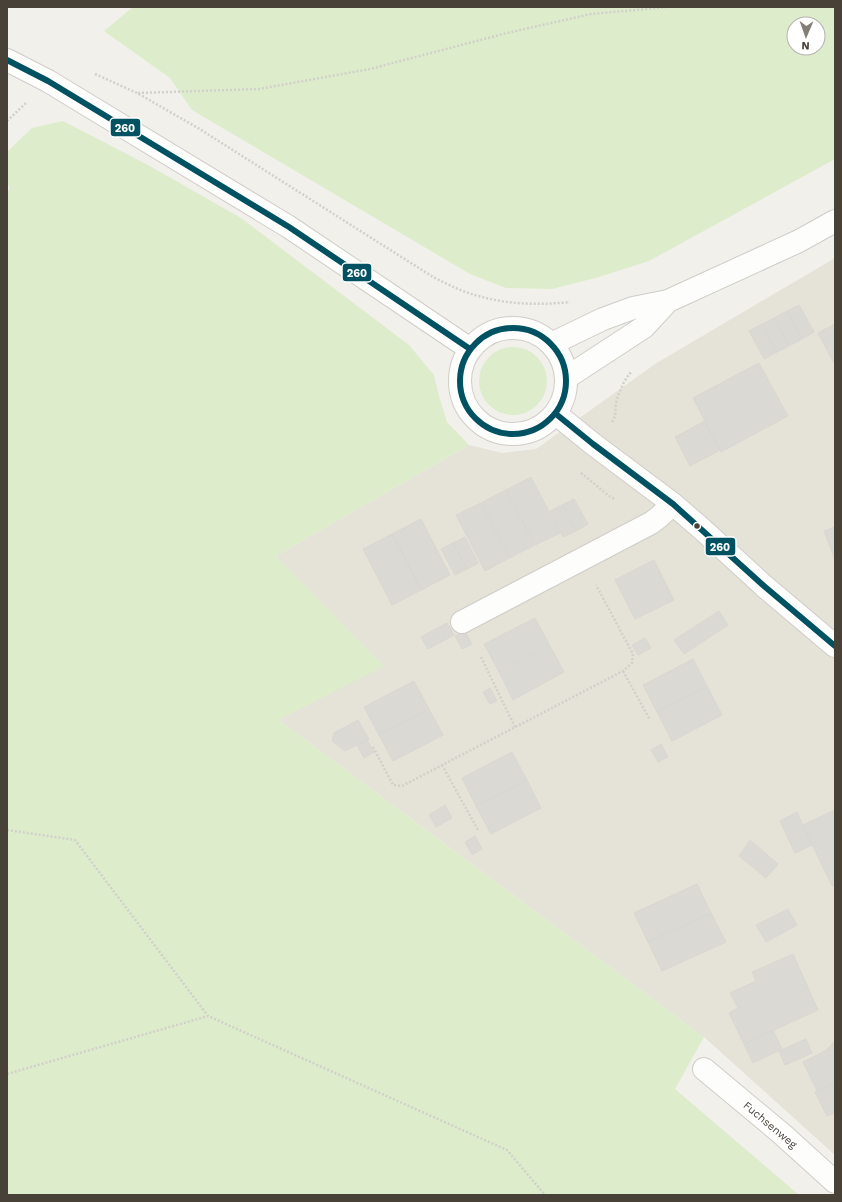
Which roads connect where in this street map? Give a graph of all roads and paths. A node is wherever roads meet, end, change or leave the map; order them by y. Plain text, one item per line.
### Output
1 (668, 7) edge
2 (7, 60) edge
3 (90, 71) dead end
4 (137, 93) junction
5 (835, 221) edge
6 (574, 301) dead end
7 (668, 301) junction
8 (551, 344) junction
9 (619, 344) junction
10 (470, 349) junction
11 (566, 378) junction
12 (556, 414) junction
13 (593, 444) junction
14 (673, 504) junction
15 (596, 584) dead end
16 (462, 622) dead end
17 (835, 646) edge
18 (481, 657) dead end
19 (623, 671) junction
20 (650, 720) dead end
21 (515, 727) junction
22 (374, 747) dead end
23 (442, 765) junction
24 (7, 830) edge
25 (478, 830) dead end
26 (208, 1016) junction
27 (704, 1069) dead end
28 (7, 1074) edge
29 (835, 1182) edge
30 (545, 1195) edge

1 - 4 path
2 - 10 street
3 - 4 path
4 - 6 path
5 - 7 street
7 - 8 street
7 - 9 street
8 - 10 street
8 - 11 street
9 - 11 street
9 - 13 path
10 - 12 street
11 - 12 street
12 - 13 street
13 - 14 street
14 - 16 street
14 - 17 street
15 - 19 path
18 - 21 path
19 - 20 path
19 - 21 path
21 - 23 path
22 - 23 path
23 - 25 path
24 - 26 path
26 - 28 path
26 - 30 path
27 - 29 street, Fuchsenweg

